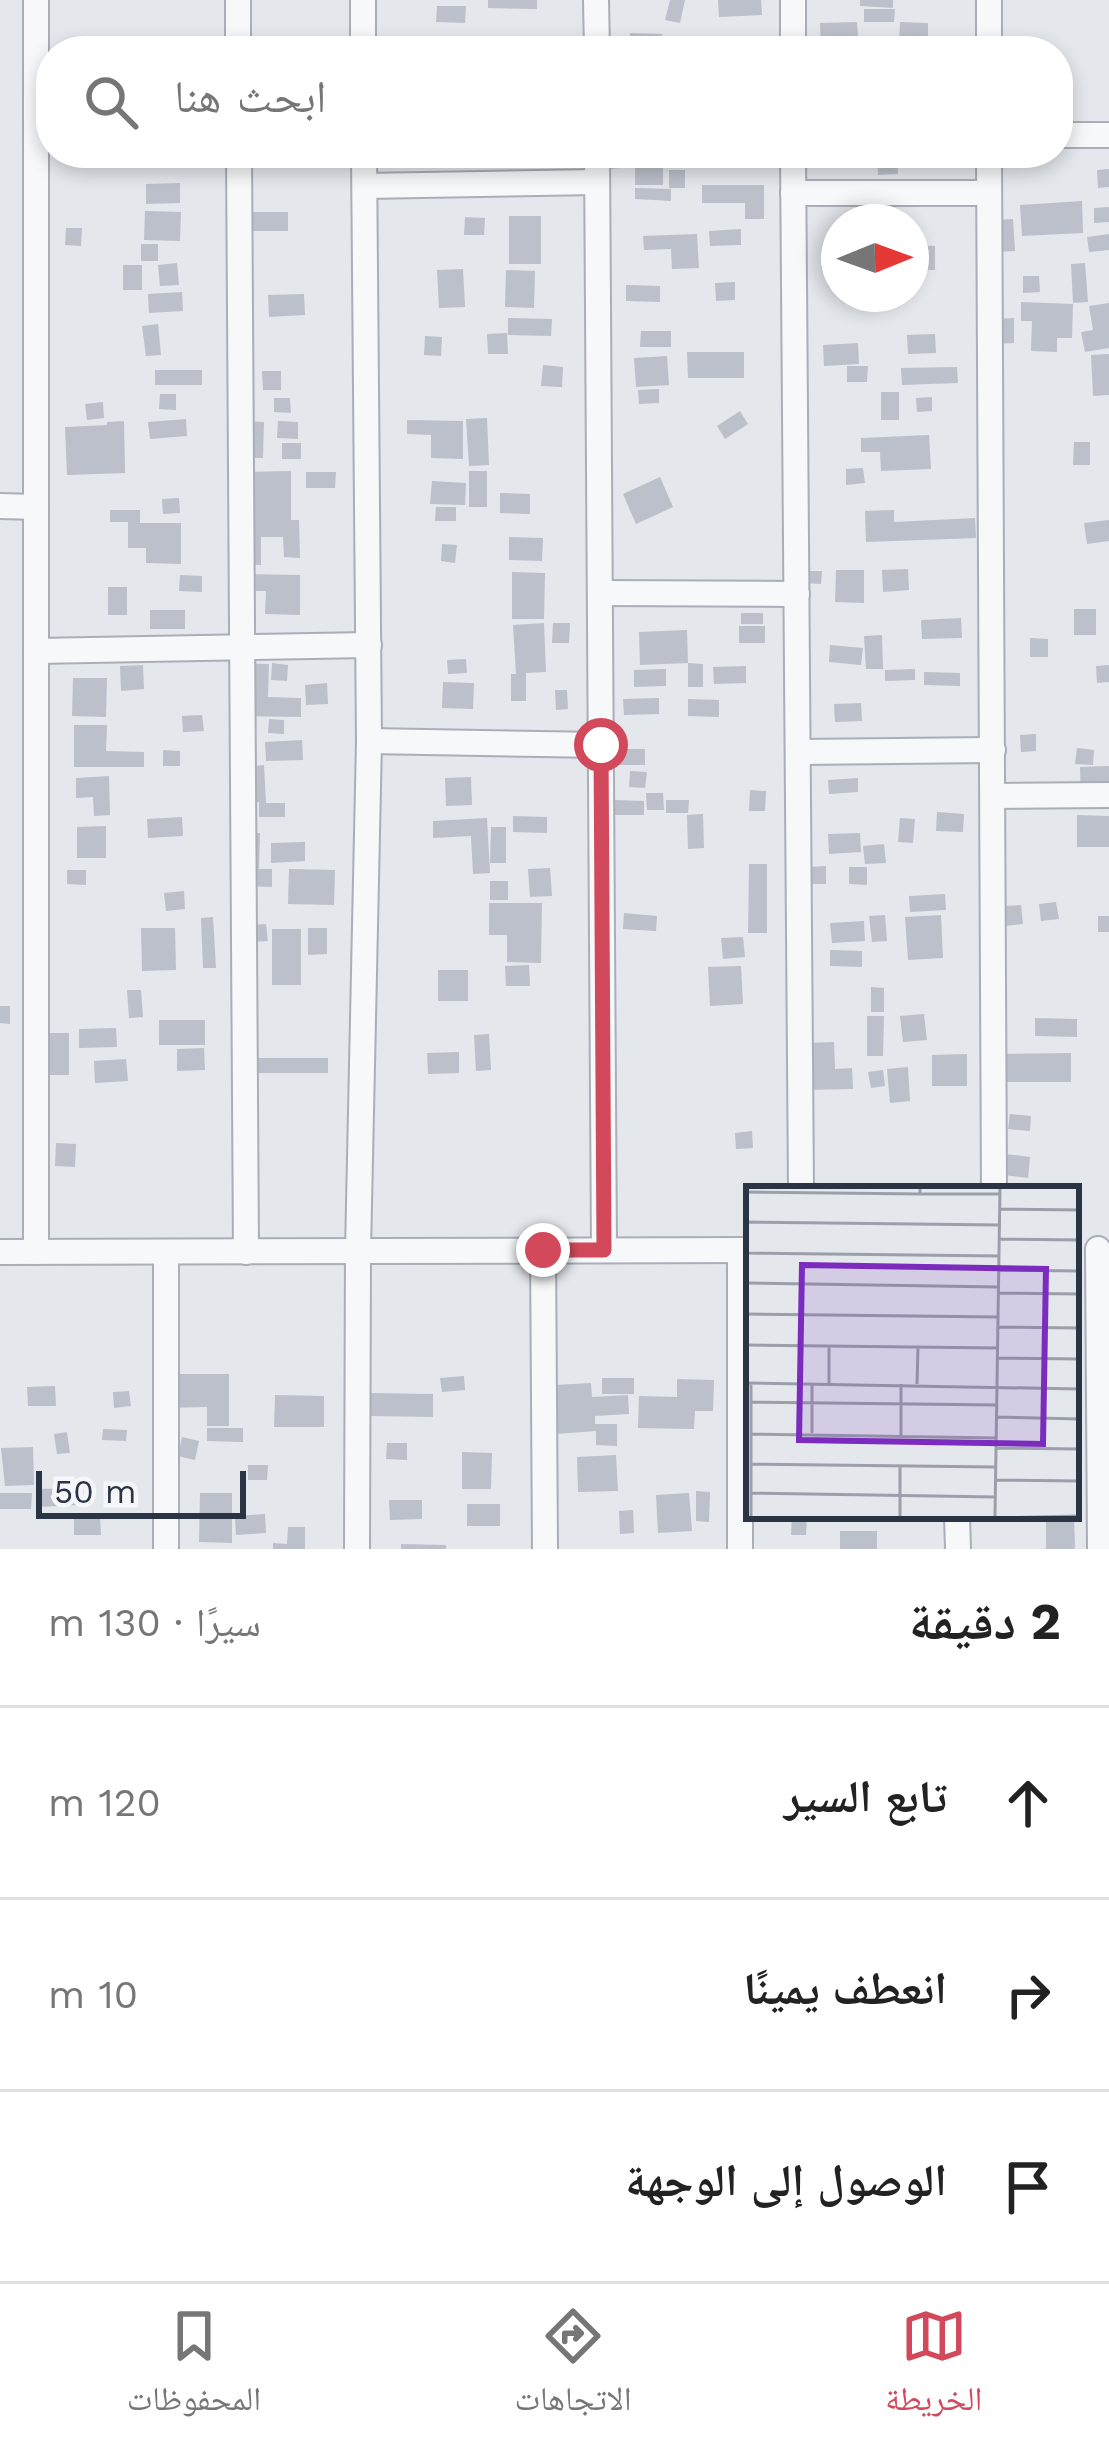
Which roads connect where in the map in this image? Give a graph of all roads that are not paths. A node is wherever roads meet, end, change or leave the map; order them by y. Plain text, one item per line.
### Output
1 (36, 0) edge
2 (238, 0) edge
3 (363, 0) edge
4 (596, 0) edge
5 (793, 0) edge
6 (988, 0) edge
7 (39, 36) edge
8 (238, 36) edge
9 (363, 36) edge
10 (597, 36) edge
11 (793, 36) edge
12 (989, 36) edge
13 (1109, 134) edge
14 (1073, 135) edge
15 (42, 168) edge
16 (238, 168) edge
17 (364, 168) edge
18 (598, 168) edge
19 (793, 168) edge
20 (989, 168) edge
21 (598, 182) junction
22 (364, 186) junction
23 (988, 193) junction
24 (793, 194) junction
25 (0, 506) edge
26 (36, 506) junction
27 (600, 593) junction
28 (797, 594) junction
29 (369, 645) junction
30 (242, 647) junction
31 (36, 651) junction
32 (369, 741) junction
33 (601, 745) junction
34 (992, 750) junction
35 (798, 752) junction
36 (1109, 795) edge
37 (993, 796) junction
38 (801, 1186) edge
39 (994, 1186) edge
40 (1094, 1249) edge
41 (543, 1250) junction
42 (604, 1250) junction
43 (744, 1250) edge
44 (358, 1251) junction
45 (0, 1252) edge
46 (36, 1252) junction
47 (166, 1252) junction
48 (246, 1252) junction
49 (166, 1549) edge
50 (357, 1549) edge
51 (544, 1549) edge
52 (740, 1549) edge
53 (1100, 1549) edge

1 - 7 street
2 - 8 street
3 - 9 street
4 - 10 street
5 - 11 street
6 - 12 street
13 - 14 street
15 - 26 street
16 - 30 street
17 - 22 street
18 - 21 street
19 - 24 street
20 - 23 street
21 - 22 street
21 - 27 street
22 - 29 street
23 - 24 street
23 - 34 street
24 - 28 street
25 - 26 street
26 - 31 street
27 - 28 street
27 - 33 street
28 - 35 street
29 - 30 street
29 - 32 street
30 - 31 street
30 - 48 street
31 - 46 street
32 - 33 street
32 - 44 street
33 - 42 street
34 - 35 street
34 - 37 street
35 - 38 street
36 - 37 street
37 - 39 street
40 - 53 street
41 - 42 street
41 - 44 street
41 - 51 street
42 - 43 street
43 - 52 street
44 - 48 street
44 - 50 street
45 - 46 street
46 - 47 street
47 - 48 street
47 - 49 street

